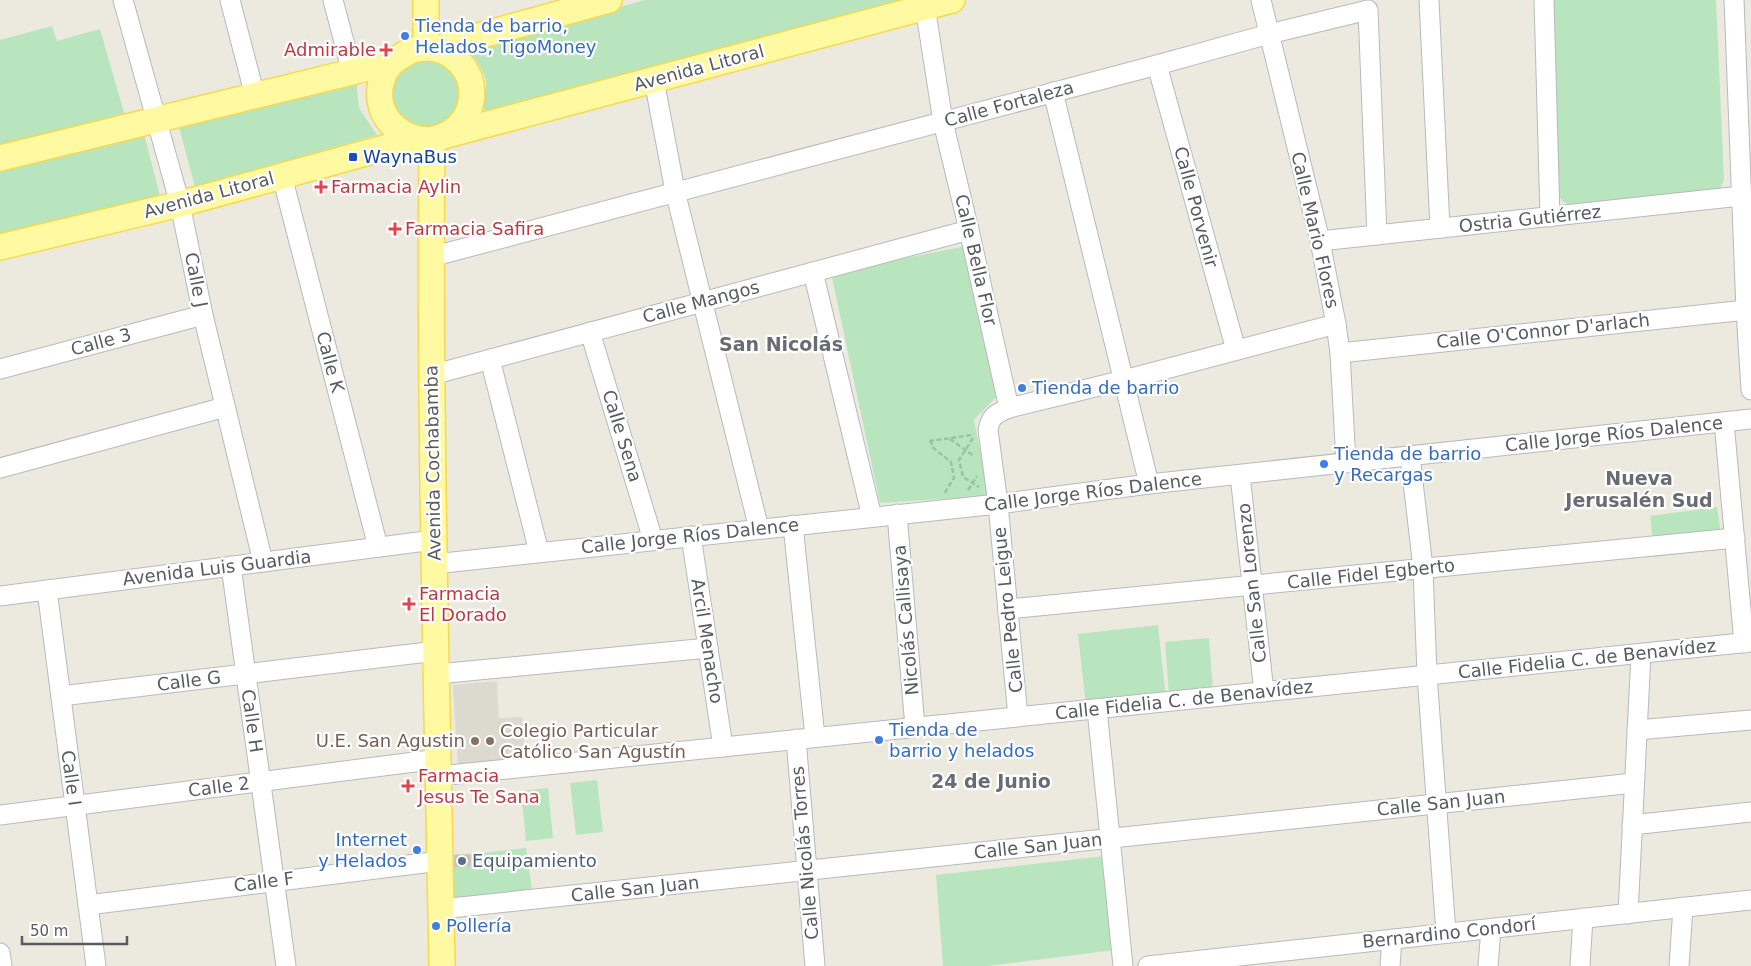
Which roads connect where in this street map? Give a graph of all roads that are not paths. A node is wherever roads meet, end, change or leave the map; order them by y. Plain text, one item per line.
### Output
1 (123, 0) edge
2 (230, 0) edge
3 (333, 0) edge
4 (426, 0) edge
5 (609, 0) edge
6 (952, 0) edge
7 (1261, 0) edge
8 (1429, 0) edge
9 (1544, 0) edge
10 (924, 4) edge
11 (1740, 10) edge
12 (1269, 34) junction
13 (432, 48) junction
14 (394, 60) junction
15 (1157, 65) junction
16 (352, 72) junction
17 (654, 80) junction
18 (1054, 92) junction
19 (255, 96) junction
20 (157, 120) junction
21 (943, 122) junction
22 (432, 138) junction
23 (0, 158) edge
24 (282, 176) junction
25 (675, 191) junction
26 (1741, 196) junction
27 (180, 204) junction
28 (1550, 217) junction
29 (1440, 228) junction
30 (969, 230) junction
31 (1377, 236) junction
32 (1320, 242) junction
33 (0, 247) edge
34 (431, 256) junction
35 (813, 272) junction
36 (703, 302) junction
37 (1746, 310) junction
38 (203, 315) junction
39 (1336, 324) junction
40 (590, 332) junction
41 (1236, 350) junction
42 (1340, 353) junction
43 (490, 359) junction
44 (0, 369) edge
45 (432, 375) junction
46 (1124, 380) junction
47 (1751, 390) edge
48 (225, 407) junction
49 (1009, 408) junction
50 (1751, 418) edge
51 (1724, 422) junction
52 (1410, 456) junction
53 (1346, 463) junction
54 (0, 468) edge
55 (1240, 474) junction
56 (1149, 484) junction
57 (998, 504) junction
58 (897, 514) junction
59 (872, 517) junction
60 (793, 525) junction
61 (759, 529) junction
62 (691, 536) junction
63 (1735, 538) junction
64 (653, 540) junction
65 (378, 547) junction
66 (434, 552) junction
67 (539, 552) junction
68 (263, 562) junction
69 (231, 566) junction
70 (1423, 568) junction
71 (1252, 585) junction
72 (46, 590) junction
73 (0, 596) edge
74 (1008, 609) junction
75 (1748, 643) edge
76 (708, 648) junction
77 (1641, 654) junction
78 (436, 662) junction
79 (246, 674) junction
80 (1427, 675) junction
81 (1264, 692) junction
82 (60, 696) junction
83 (1097, 709) junction
84 (1018, 717) junction
85 (1751, 720) edge
86 (915, 727) junction
87 (1637, 730) junction
88 (815, 737) junction
89 (796, 739) junction
90 (723, 747) junction
91 (438, 767) junction
92 (260, 781) junction
93 (1634, 782) junction
94 (1437, 804) junction
95 (75, 806) junction
96 (1751, 812) edge
97 (0, 815) edge
98 (1632, 825) junction
99 (1110, 838) junction
100 (440, 861) junction
101 (807, 870) junction
102 (274, 880) junction
103 (1751, 900) edge
104 (88, 905) junction
105 (1683, 907) junction
106 (441, 910) junction
107 (1628, 914) junction
108 (1583, 918) junction
109 (1491, 928) junction
110 (1446, 933) junction
111 (1392, 939) junction
112 (0, 953) edge
113 (2, 966) edge
114 (96, 966) edge
115 (286, 966) edge
116 (442, 966) edge
117 (815, 966) edge
118 (1123, 966) edge
119 (1148, 966) edge
120 (1390, 966) edge
121 (1488, 966) edge
122 (1580, 966) edge
123 (1679, 966) edge

1 - 20 street, Calle J
2 - 19 street
3 - 16 street
4 - 13 main road
5 - 13 main road
6 - 10 main road, Avenida Litoral
7 - 12 street, Calle Mario Flores
8 - 29 street
9 - 28 street
10 - 17 main road, Avenida Litoral
10 - 21 street, Calle Bella Flor
11 - 26 street
12 - 15 street, Calle Fortaleza
12 - 31 street, Calle Fortaleza
12 - 32 street, Calle Mario Flores
13 - 14 main road
13 - 22 main road
14 - 16 main road
14 - 22 main road
15 - 18 street, Calle Fortaleza
15 - 41 street, Calle Porvenir
16 - 19 main road
17 - 22 main road, Avenida Litoral
17 - 25 street
18 - 21 street, Calle Fortaleza
18 - 46 street
19 - 20 main road
20 - 23 main road
20 - 27 street, Calle J
21 - 25 street, Calle Fortaleza
21 - 30 street, Calle Bella Flor
22 - 24 main road, Avenida Litoral
22 - 34 main road, Avenida Cochabamba
24 - 27 main road, Avenida Litoral
24 - 65 street, Calle K
25 - 34 street, Calle Fortaleza
25 - 36 street
26 - 28 street, Ostria Gutiérrez
26 - 37 street
27 - 33 main road, Avenida Litoral
27 - 38 street, Calle J
28 - 29 street, Ostria Gutiérrez
29 - 31 street, Ostria Gutiérrez
30 - 35 street, Calle Mangos
30 - 49 street, Calle Bella Flor
31 - 32 street, Ostria Gutiérrez
32 - 39 street, Calle Mario Flores
34 - 45 main road, Avenida Cochabamba
35 - 36 street, Calle Mangos
35 - 59 street
36 - 40 street, Calle Mangos
36 - 61 street
37 - 42 street, Calle O'Connor D'arlach
37 - 47 street
38 - 44 street, Calle 3
38 - 48 street, Calle J
39 - 41 street
39 - 42 street, Calle Mario Flores
40 - 43 street, Calle Mangos
40 - 64 street, Calle Sena
41 - 46 street
42 - 53 street, Calle Mario Flores
43 - 45 street, Calle Mangos
43 - 67 street
45 - 66 main road, Avenida Cochabamba
46 - 49 street
46 - 56 street
48 - 54 street
48 - 68 street, Calle J
49 - 57 street
50 - 51 street, Calle Jorge Ríos Dalence
51 - 52 street, Calle Jorge Ríos Dalence
51 - 63 street
52 - 53 street, Calle Jorge Ríos Dalence
52 - 70 street
53 - 55 street, Calle Jorge Ríos Dalence
55 - 56 street, Calle Jorge Ríos Dalence
55 - 71 street, Calle San Lorenzo
56 - 57 street, Calle Jorge Ríos Dalence
57 - 58 street, Calle Jorge Ríos Dalence
57 - 74 street, Calle Pedro Leigue
58 - 59 street, Calle Jorge Ríos Dalence
58 - 86 street, Nicolás Callisaya
59 - 60 street, Calle Jorge Ríos Dalence
60 - 61 street, Calle Jorge Ríos Dalence
60 - 88 street
61 - 62 street, Calle Jorge Ríos Dalence
62 - 64 street, Calle Jorge Ríos Dalence
62 - 76 street, Arcil Menacho
63 - 70 street, Calle Fidel Egberto
63 - 75 street
64 - 67 street, Calle Jorge Ríos Dalence
65 - 66 street, Avenida Luis Guardia
65 - 68 street, Avenida Luis Guardia
66 - 67 street, Calle Jorge Ríos Dalence
66 - 78 main road, Avenida Cochabamba
68 - 69 street, Avenida Luis Guardia
69 - 72 street, Avenida Luis Guardia
69 - 79 street, Calle H
70 - 71 street, Calle Fidel Egberto
70 - 80 street
71 - 74 street, Calle Fidel Egberto
71 - 81 street, Calle San Lorenzo
72 - 73 street, Avenida Luis Guardia
72 - 82 street, Calle I
74 - 84 street, Calle Pedro Leigue
75 - 77 street, Calle Fidelia C. de Benavídez
76 - 78 street, Calle G
76 - 90 street, Arcil Menacho
77 - 80 street, Calle Fidelia C. de Benavídez
77 - 87 street
78 - 79 street, Calle G
78 - 91 main road, Avenida Cochabamba
79 - 82 street, Calle G
79 - 92 street, Calle H
80 - 81 street, Calle Fidelia C. de Benavídez
80 - 94 street
81 - 83 street, Calle Fidelia C. de Benavídez
82 - 95 street, Calle I
83 - 84 street, Calle Fidelia C. de Benavídez
83 - 99 street
84 - 86 street, Calle Fidelia C. de Benavídez
85 - 87 street
86 - 88 street, Calle Fidelia C. de Benavídez
87 - 93 street
88 - 89 street, Calle Fidelia C. de Benavídez
89 - 90 street, Calle Fidelia C. de Benavídez
89 - 101 street, Calle Nicolás Torres
90 - 91 street, Calle Fidelia C. de Benavídez
91 - 92 street, Calle 2
91 - 100 main road, Avenida Cochabamba
92 - 95 street, Calle 2
92 - 102 street, Calle H
93 - 94 street, Calle San Juan
93 - 98 street
94 - 99 street, Calle San Juan
94 - 110 street
95 - 97 street, Calle 2
95 - 104 street, Calle I
96 - 98 street
98 - 107 street
99 - 101 street, Calle San Juan
99 - 118 street
100 - 102 street, Calle F
100 - 106 main road, Avenida Cochabamba
101 - 106 street, Calle San Juan
101 - 117 street, Calle Nicolás Torres
102 - 104 street, Calle F
102 - 115 street, Calle H
103 - 105 street, Bernardino Condorí
104 - 114 street, Calle I
105 - 107 street, Bernardino Condorí
105 - 123 street
106 - 116 main road, Avenida Cochabamba
107 - 108 street, Bernardino Condorí
108 - 109 street, Bernardino Condorí
108 - 122 street
109 - 110 street, Bernardino Condorí
109 - 121 street
110 - 111 street, Bernardino Condorí
111 - 119 street, Bernardino Condorí
111 - 120 street
112 - 113 street

